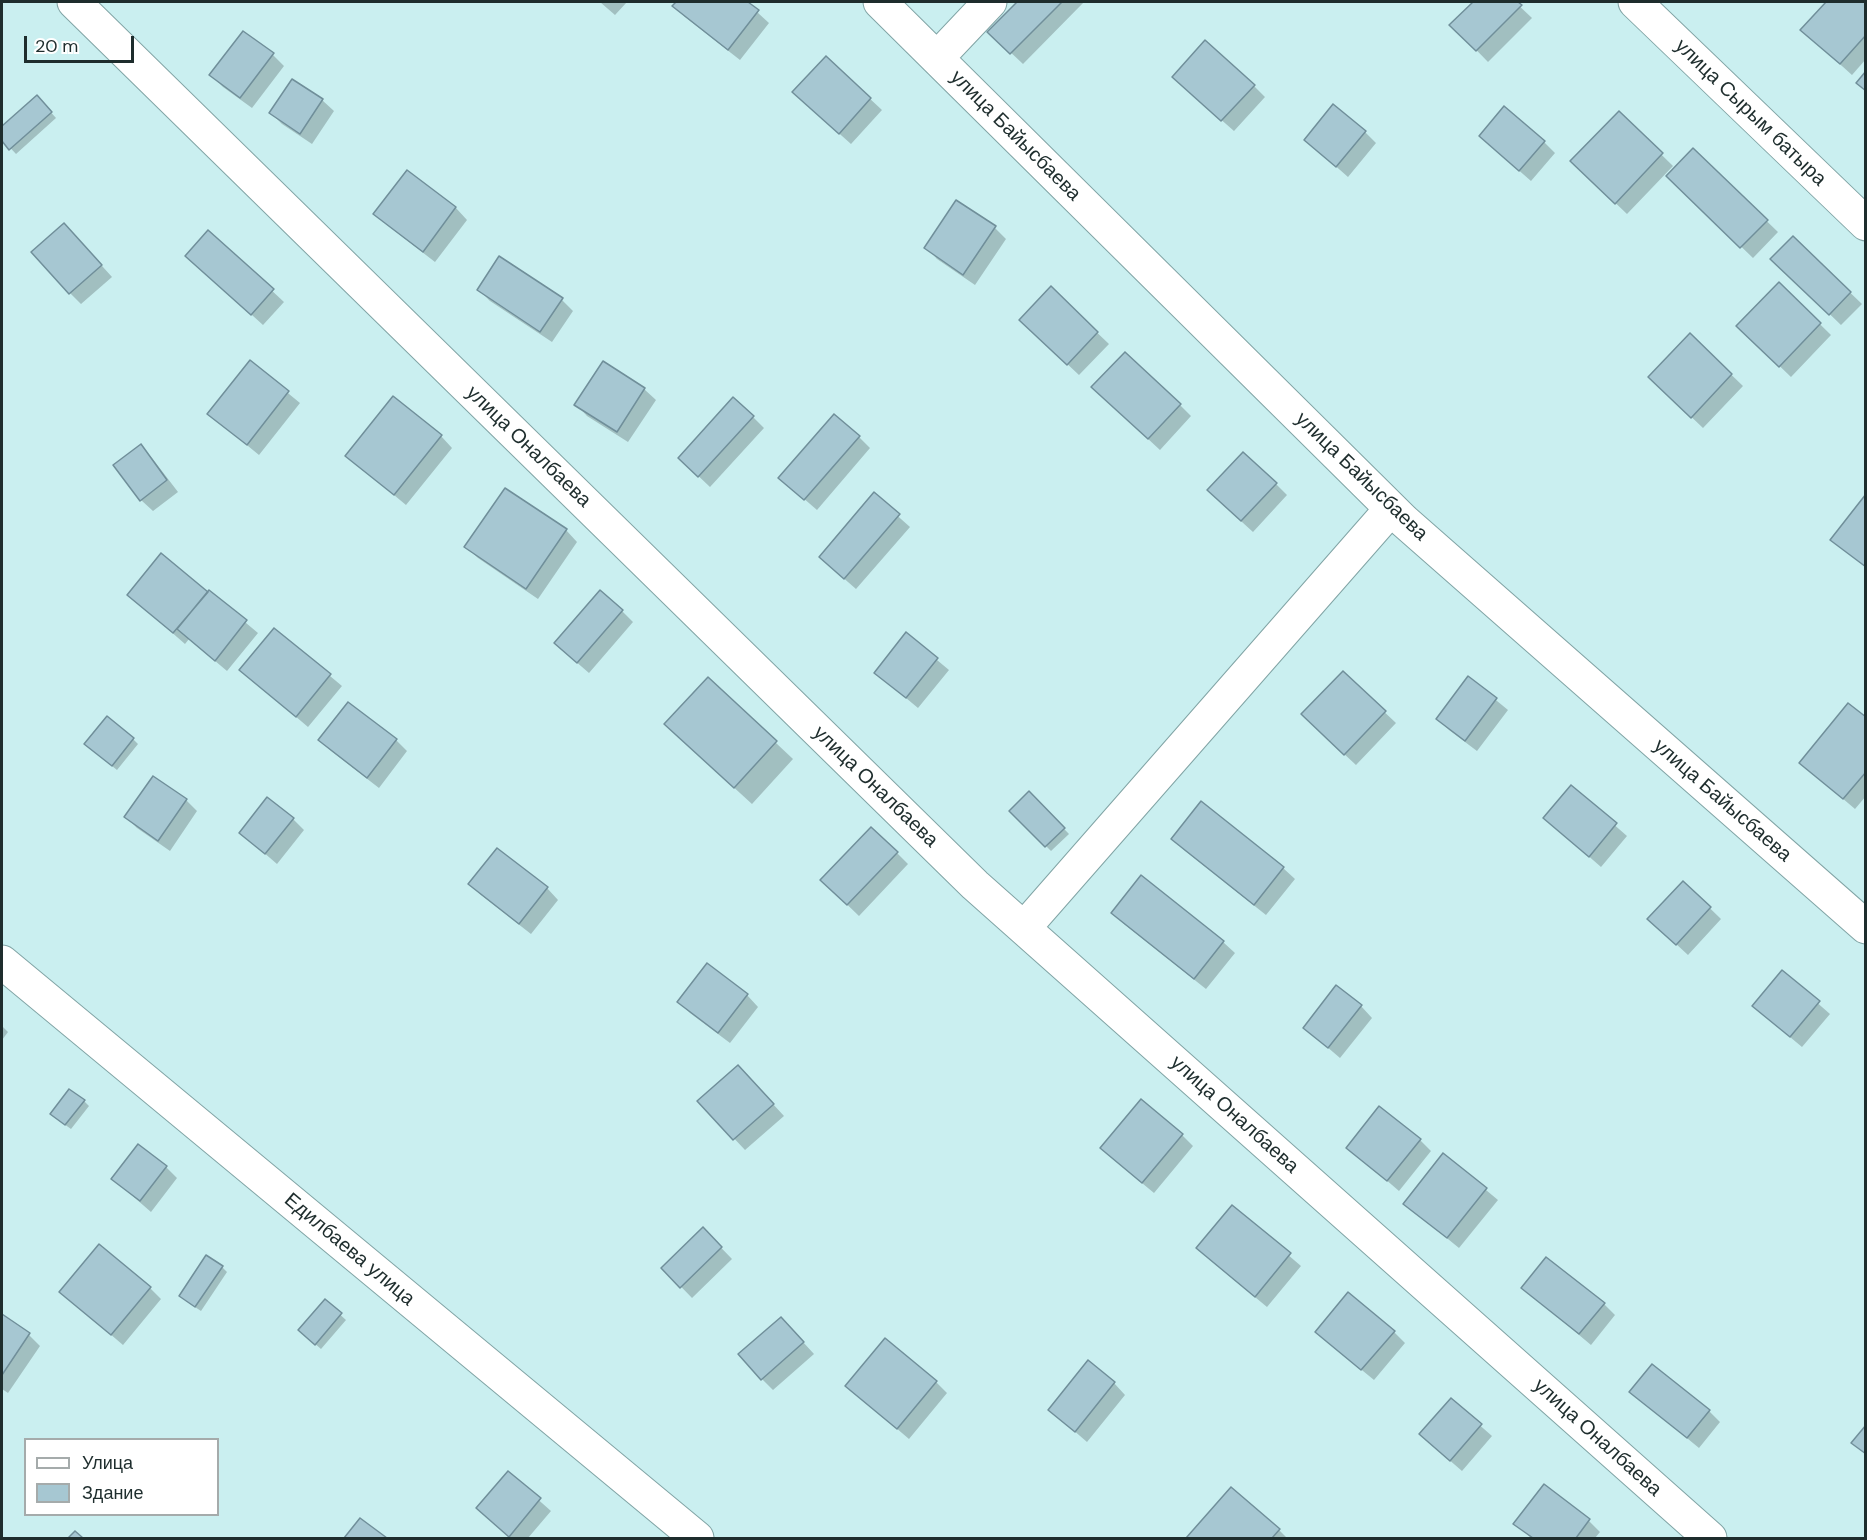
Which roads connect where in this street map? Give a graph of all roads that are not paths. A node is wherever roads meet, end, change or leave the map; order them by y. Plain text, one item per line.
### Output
1 (74, 2) edge
2 (880, 2) edge
3 (990, 2) edge
4 (1635, 2) edge
5 (937, 58) junction
6 (1866, 224) edge
7 (1391, 509) junction
8 (1866, 927) edge
9 (1024, 928) junction
10 (2, 962) edge
11 (697, 1539) edge
12 (1710, 1539) edge

1 - 9 street, улица Оналбаева
2 - 5 street, улица Байысбаева
3 - 5 street
4 - 6 street, улица Сырым батыра
5 - 7 street, улица Байысбаева
7 - 8 street, улица Байысбаева
7 - 9 street
9 - 12 street, улица Оналбаева
10 - 11 street, Едилбаева улица

